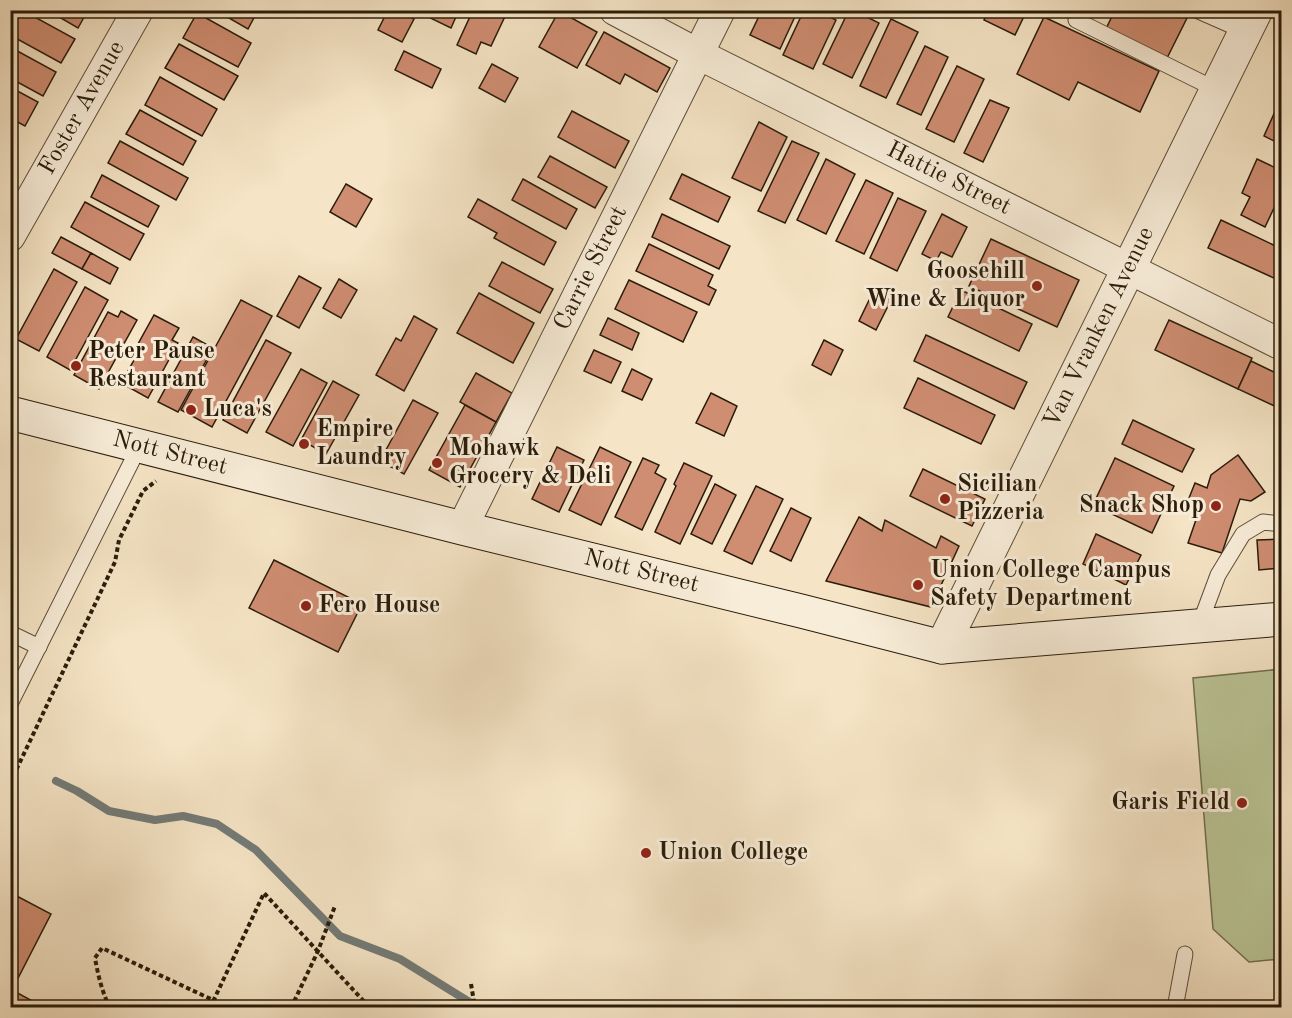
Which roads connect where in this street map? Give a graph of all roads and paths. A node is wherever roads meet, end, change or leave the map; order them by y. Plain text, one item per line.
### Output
1 (138, 10) edge
2 (615, 10) edge
3 (720, 10) edge
4 (1080, 10) edge
5 (1196, 10) edge
6 (1251, 21) edge
7 (698, 54) junction
8 (1217, 90) junction
9 (10, 236) edge
10 (1130, 268) junction
11 (1281, 345) edge
12 (10, 413) edge
13 (133, 458) junction
14 (1281, 524) edge
15 (462, 528) junction
16 (1281, 620) edge
17 (1199, 626) junction
18 (10, 633) edge
19 (39, 647) junction
20 (942, 647) junction
21 (10, 704) edge
22 (10, 783) edge
23 (335, 906) dead end
24 (318, 951) junction
25 (1185, 954) dead end
26 (471, 984) dead end
27 (214, 1000) junction
28 (110, 1008) edge
29 (210, 1008) edge
30 (230, 1008) edge
31 (291, 1008) edge
32 (370, 1008) edge
33 (475, 1008) edge
34 (1175, 1008) edge

1 - 9 street, Foster Avenue
2 - 7 street, Hattie Street
3 - 7 street, Carrie Street
4 - 8 lane
5 - 6 lane
6 - 8 main road, Van Vranken Avenue
7 - 10 street, Hattie Street
7 - 15 street, Carrie Street
8 - 10 main road, Van Vranken Avenue
10 - 11 street, Hattie Street
10 - 20 main road, Van Vranken Avenue
12 - 13 main road, Nott Street
13 - 15 main road, Nott Street
13 - 19 lane
13 - 22 path
14 - 17 lane
15 - 20 main road, Nott Street
16 - 17 main road, Nott Street
17 - 20 main road, Nott Street
18 - 19 lane
19 - 21 lane
23 - 24 path
24 - 27 path
24 - 31 path
24 - 32 path
25 - 34 lane
26 - 33 path
27 - 28 path
27 - 29 path
27 - 30 path

